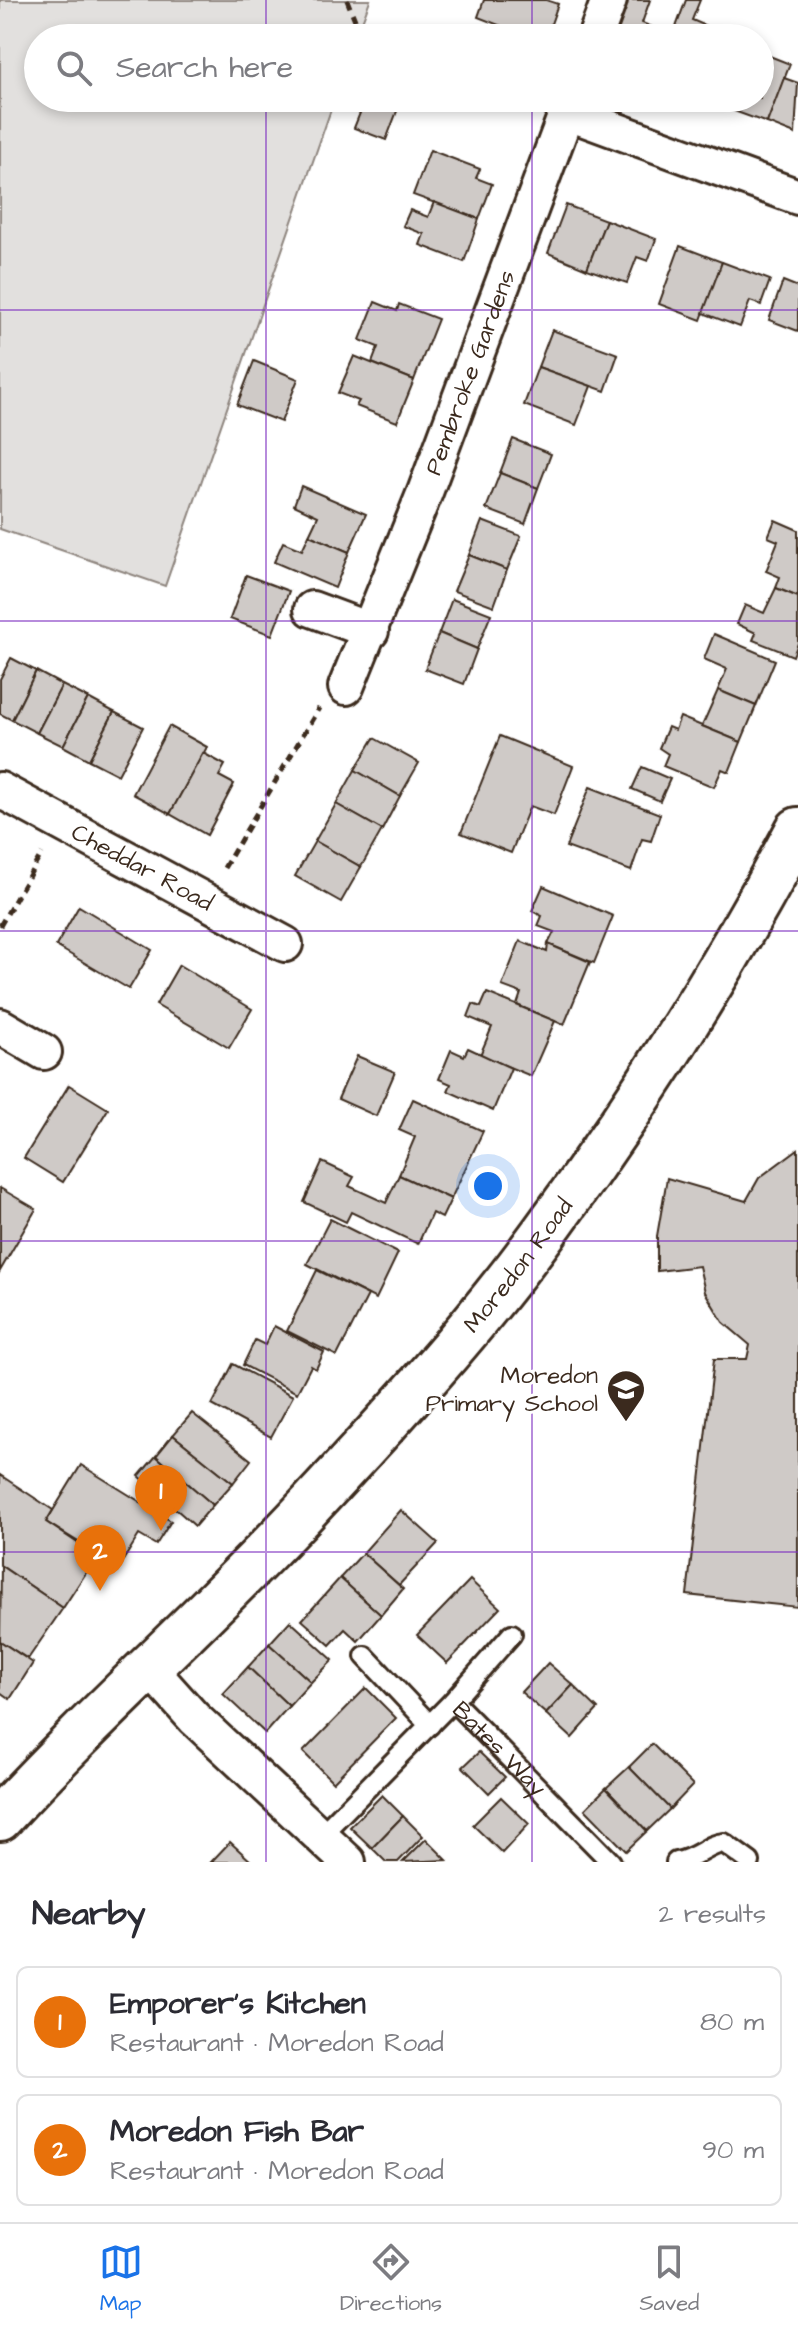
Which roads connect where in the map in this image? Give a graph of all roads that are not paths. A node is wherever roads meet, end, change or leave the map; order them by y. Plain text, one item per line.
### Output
1 (609, 0) edge
2 (600, 24) edge
3 (566, 112) edge
4 (586, 112) edge
5 (798, 197) edge
6 (312, 609) dead end
7 (371, 631) junction
8 (346, 687) road end
9 (0, 790) edge
10 (798, 830) edge
11 (285, 944) dead end
12 (2, 1032) edge
13 (44, 1052) dead end
14 (512, 1634) dead end
15 (365, 1656) dead end
16 (150, 1669) junction
17 (453, 1701) junction
18 (430, 1725) junction
19 (0, 1818) edge
20 (320, 1836) junction
21 (348, 1862) edge
22 (611, 1862) edge
23 (676, 1862) edge
24 (750, 1862) edge

1 - 2 street
3 - 7 street, Pembroke Gardens
4 - 5 street, Pembroke Gardens
6 - 7 street
7 - 8 street, Pembroke Gardens
9 - 11 street, Cheddar Road
10 - 16 street, Moredon Road
12 - 13 street
14 - 17 lane
15 - 18 lane
16 - 19 street, Moredon Road
16 - 20 street
17 - 18 lane, Bates Way
17 - 22 lane, Bates Way
18 - 20 lane, Bates Way
20 - 21 street
23 - 24 lane

